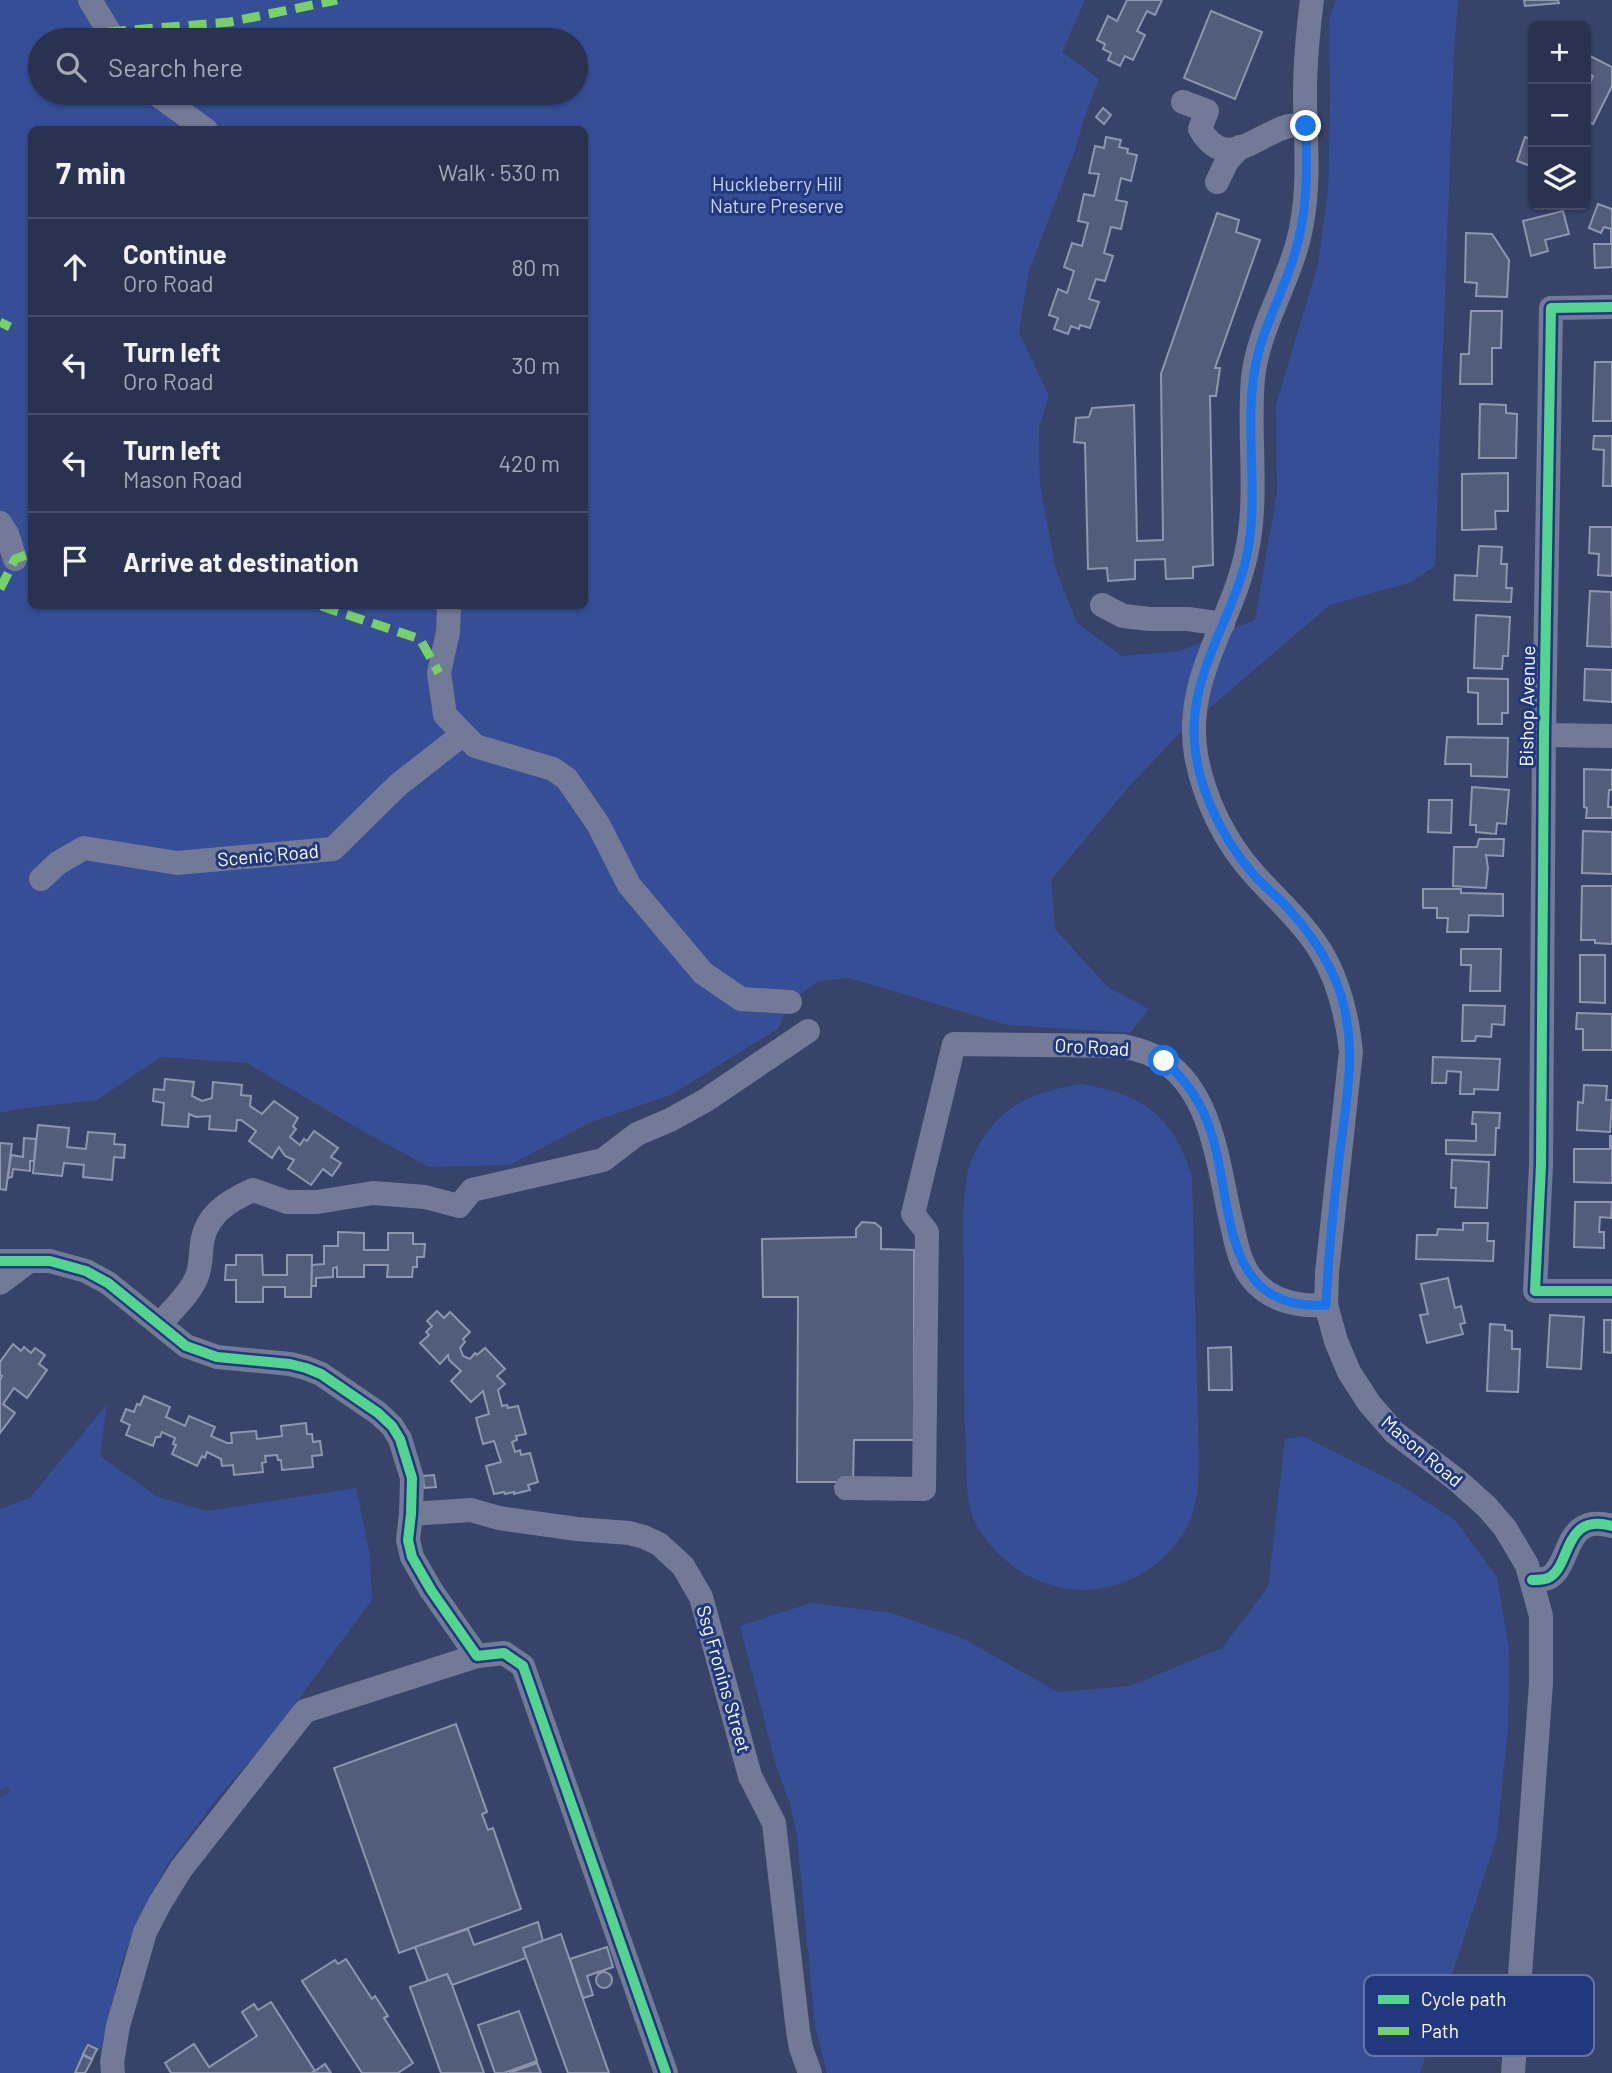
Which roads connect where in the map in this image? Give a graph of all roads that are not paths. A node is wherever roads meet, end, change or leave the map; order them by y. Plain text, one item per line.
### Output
1 (90, 0) edge
2 (1312, 0) edge
3 (107, 28) edge
4 (1184, 102) dead end
5 (172, 105) edge
6 (200, 126) edge
7 (1306, 126) junction
8 (1240, 147) junction
9 (1217, 181) dead end
10 (1612, 307) edge
11 (0, 523) edge
12 (15, 559) dead end
13 (1102, 605) dead end
14 (449, 609) edge
15 (1223, 624) junction
16 (462, 735) junction
17 (1544, 735) junction
18 (1612, 736) edge
19 (41, 879) dead end
20 (790, 1002) dead end
21 (808, 1031) dead end
22 (0, 1261) edge
23 (28, 1262) junction
24 (0, 1283) edge
25 (1612, 1291) edge
26 (1326, 1305) junction
27 (160, 1324) junction
28 (846, 1488) dead end
29 (411, 1514) junction
30 (1612, 1527) edge
31 (1531, 1580) junction
32 (477, 1656) junction
33 (1520, 1975) edge
34 (113, 2072) edge
35 (666, 2073) edge
36 (810, 2073) edge

1 - 3 street
2 - 7 street, Mason Road
4 - 8 street
5 - 6 street
7 - 8 street
7 - 15 street, Mason Road
8 - 9 street
10 - 17 street, Bishop Avenue
11 - 12 street
13 - 15 street
14 - 16 street
15 - 26 street, Mason Road
16 - 19 street, Scenic Road
16 - 20 street
17 - 18 street
17 - 25 street, Bishop Avenue
21 - 27 street
22 - 23 street
23 - 24 street
23 - 27 street
26 - 28 street, Oro Road
26 - 31 street, Mason Road
27 - 29 street
29 - 32 street
29 - 36 street, Ssg Fronins Street
30 - 31 street
31 - 33 street, Mason Road
32 - 34 street
32 - 35 street

